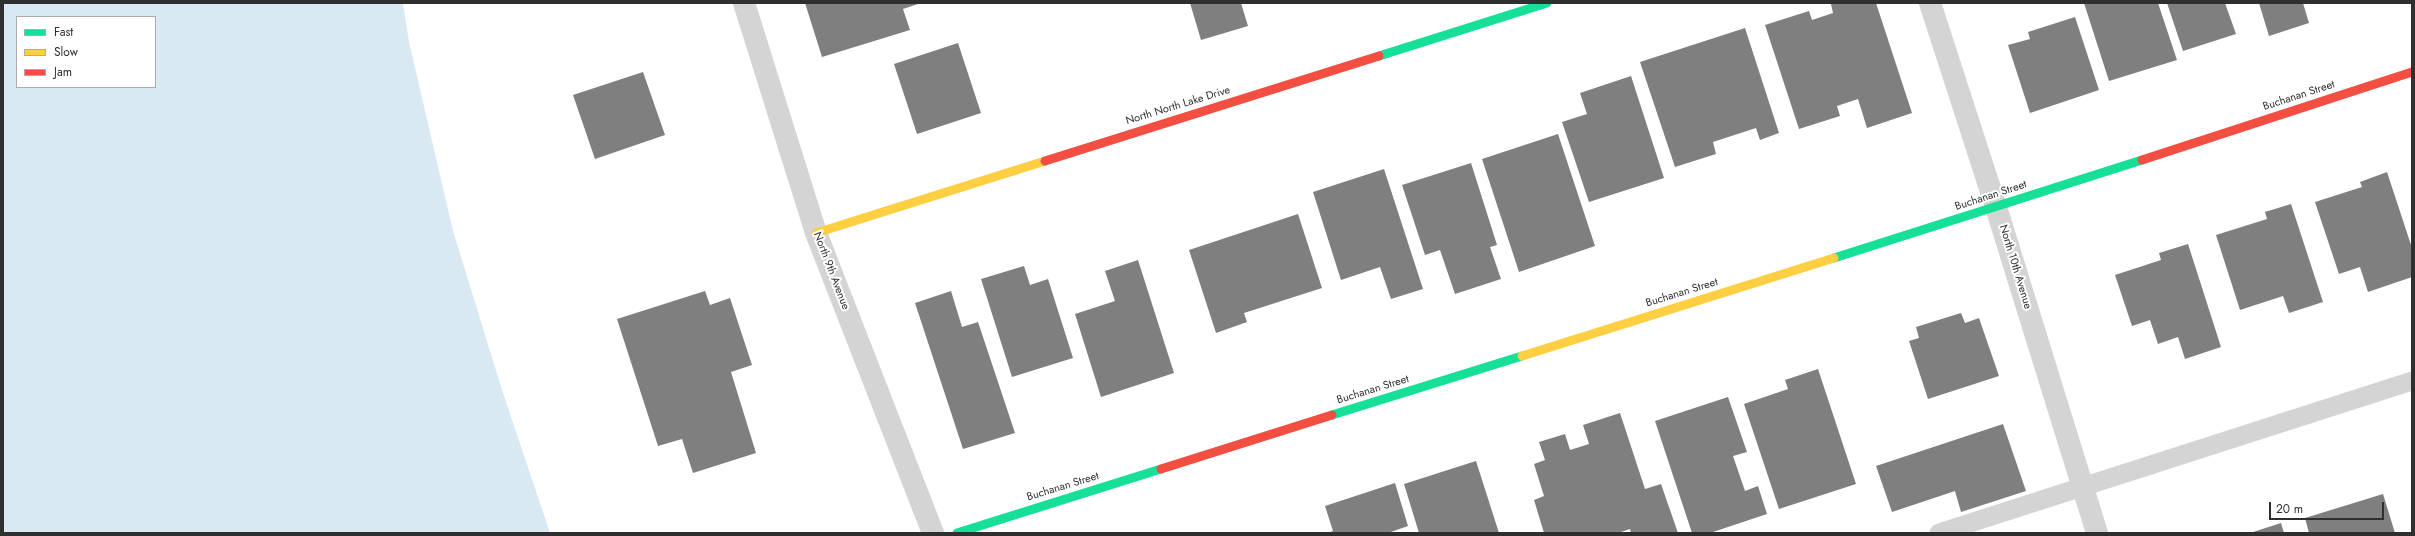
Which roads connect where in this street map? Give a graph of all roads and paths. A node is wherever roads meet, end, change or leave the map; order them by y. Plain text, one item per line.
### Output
1 (744, 3) edge
2 (1547, 3) edge
3 (1930, 3) edge
4 (2412, 72) edge
5 (1996, 207) junction
6 (816, 233) junction
7 (2412, 381) edge
8 (2082, 487) junction
9 (933, 533) edge
10 (957, 533) edge
11 (1939, 533) edge
12 (2097, 533) edge

1 - 6 street, North 9th Avenue
2 - 6 street, North North Lake Drive
3 - 5 street, North 10th Avenue
4 - 5 street, Buchanan Street
5 - 8 street, North 10th Avenue
5 - 10 street, Buchanan Street
6 - 9 street, North 9th Avenue
7 - 8 lane
8 - 11 lane
8 - 12 street, North 10th Avenue

